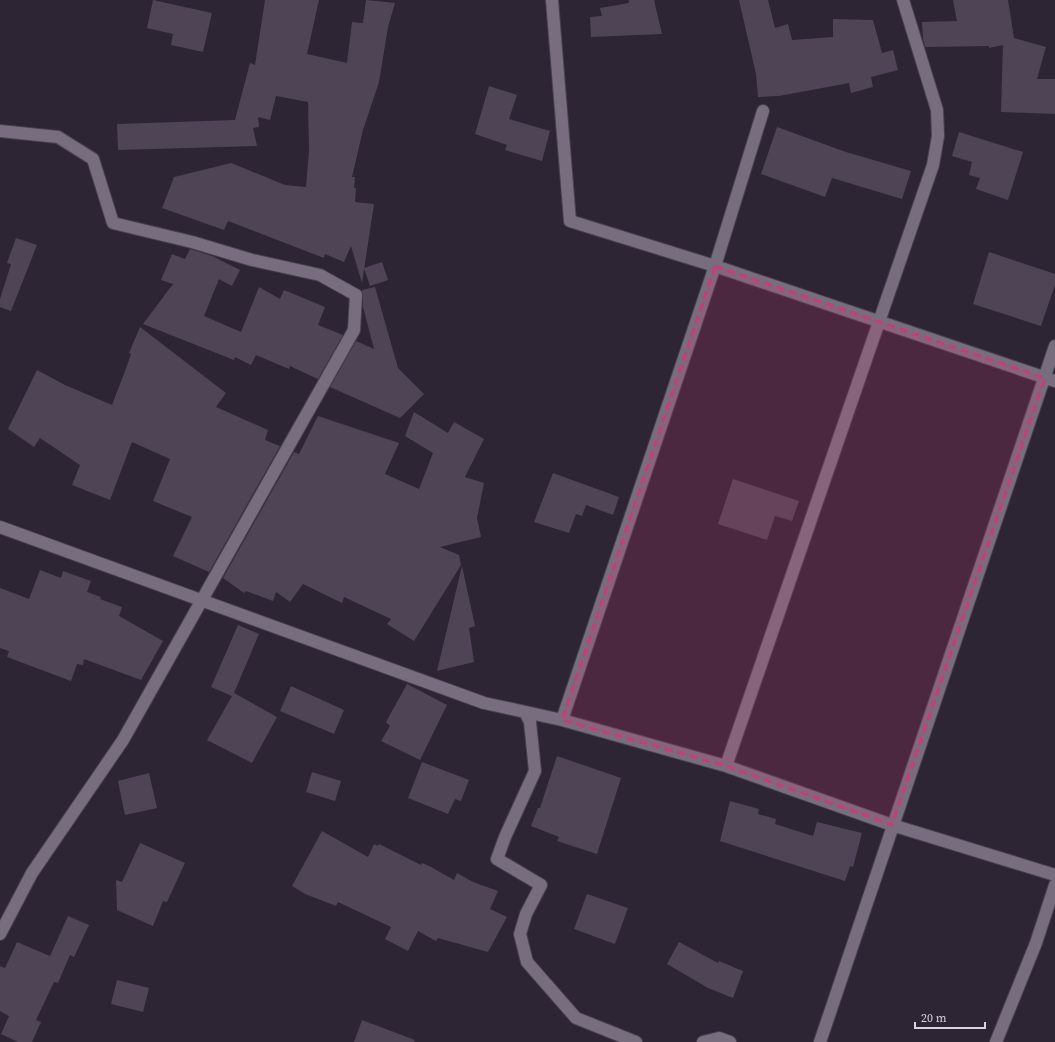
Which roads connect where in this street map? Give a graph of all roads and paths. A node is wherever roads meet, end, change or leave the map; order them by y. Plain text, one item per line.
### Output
1 (552, 0) edge
2 (903, 0) edge
3 (763, 111) dead end
4 (0, 131) edge
5 (715, 266) junction
6 (879, 321) junction
7 (1055, 346) edge
8 (1050, 380) edge
9 (0, 527) edge
10 (202, 601) junction
11 (525, 712) junction
12 (562, 720) junction
13 (726, 766) junction
14 (892, 824) junction
15 (1055, 876) edge
16 (1055, 885) edge
17 (0, 934) edge
18 (636, 1042) edge
19 (703, 1042) edge
20 (730, 1042) edge
21 (820, 1042) edge
22 (996, 1042) edge

1 - 5 street
2 - 6 street
3 - 5 street
4 - 10 street
5 - 6 street
5 - 12 street
6 - 8 street
6 - 13 street
7 - 8 street
8 - 14 street
9 - 10 street
10 - 11 street
10 - 17 street
11 - 12 street
11 - 18 street
12 - 13 street
13 - 14 street
14 - 15 street
14 - 21 street
16 - 22 street
19 - 20 street

